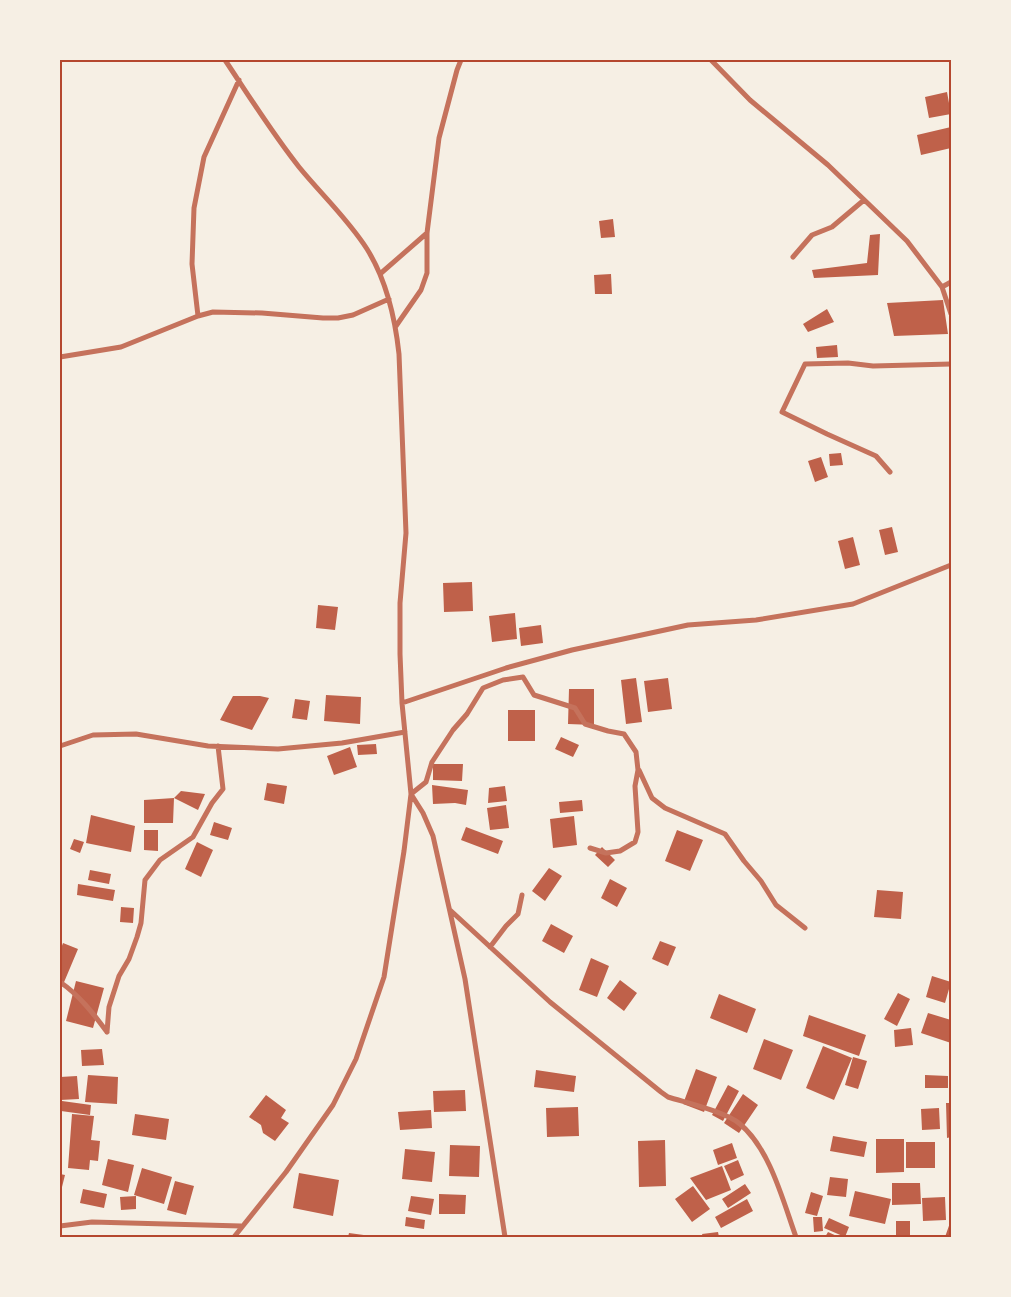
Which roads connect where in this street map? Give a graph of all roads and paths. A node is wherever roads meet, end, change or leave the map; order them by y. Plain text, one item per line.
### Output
1 (225, 60) edge
2 (461, 60) edge
3 (711, 60) edge
4 (238, 80) junction
5 (864, 200) junction
6 (426, 233) junction
7 (793, 257) dead end
8 (380, 274) junction
9 (951, 282) edge
10 (942, 287) junction
11 (389, 299) junction
12 (951, 314) edge
13 (198, 316) junction
14 (396, 326) junction
15 (60, 357) edge
16 (951, 364) edge
17 (890, 472) dead end
18 (951, 566) edge
19 (402, 703) junction
20 (405, 732) junction
21 (60, 746) edge
22 (218, 746) junction
23 (638, 770) junction
24 (411, 794) junction
25 (590, 848) dead end
26 (522, 895) dead end
27 (450, 910) junction
28 (805, 928) dead end
29 (490, 947) junction
30 (60, 982) edge
31 (60, 1226) edge
32 (241, 1226) junction
33 (234, 1237) edge
34 (504, 1237) edge
35 (796, 1237) edge

1 - 4 street
2 - 6 street
3 - 5 street
4 - 8 street
4 - 13 street
5 - 7 street
5 - 10 street
6 - 8 street
6 - 14 street
8 - 11 street
9 - 10 street
10 - 12 street
11 - 13 street
11 - 14 street
13 - 15 street
14 - 19 street
16 - 17 street
18 - 19 street
19 - 20 street
20 - 22 street
20 - 24 street
21 - 22 street
22 - 30 street
23 - 24 street
23 - 25 street
23 - 28 street
24 - 27 street
24 - 32 street
26 - 29 street
27 - 29 street
27 - 34 street
29 - 35 street
31 - 32 street
32 - 33 street

